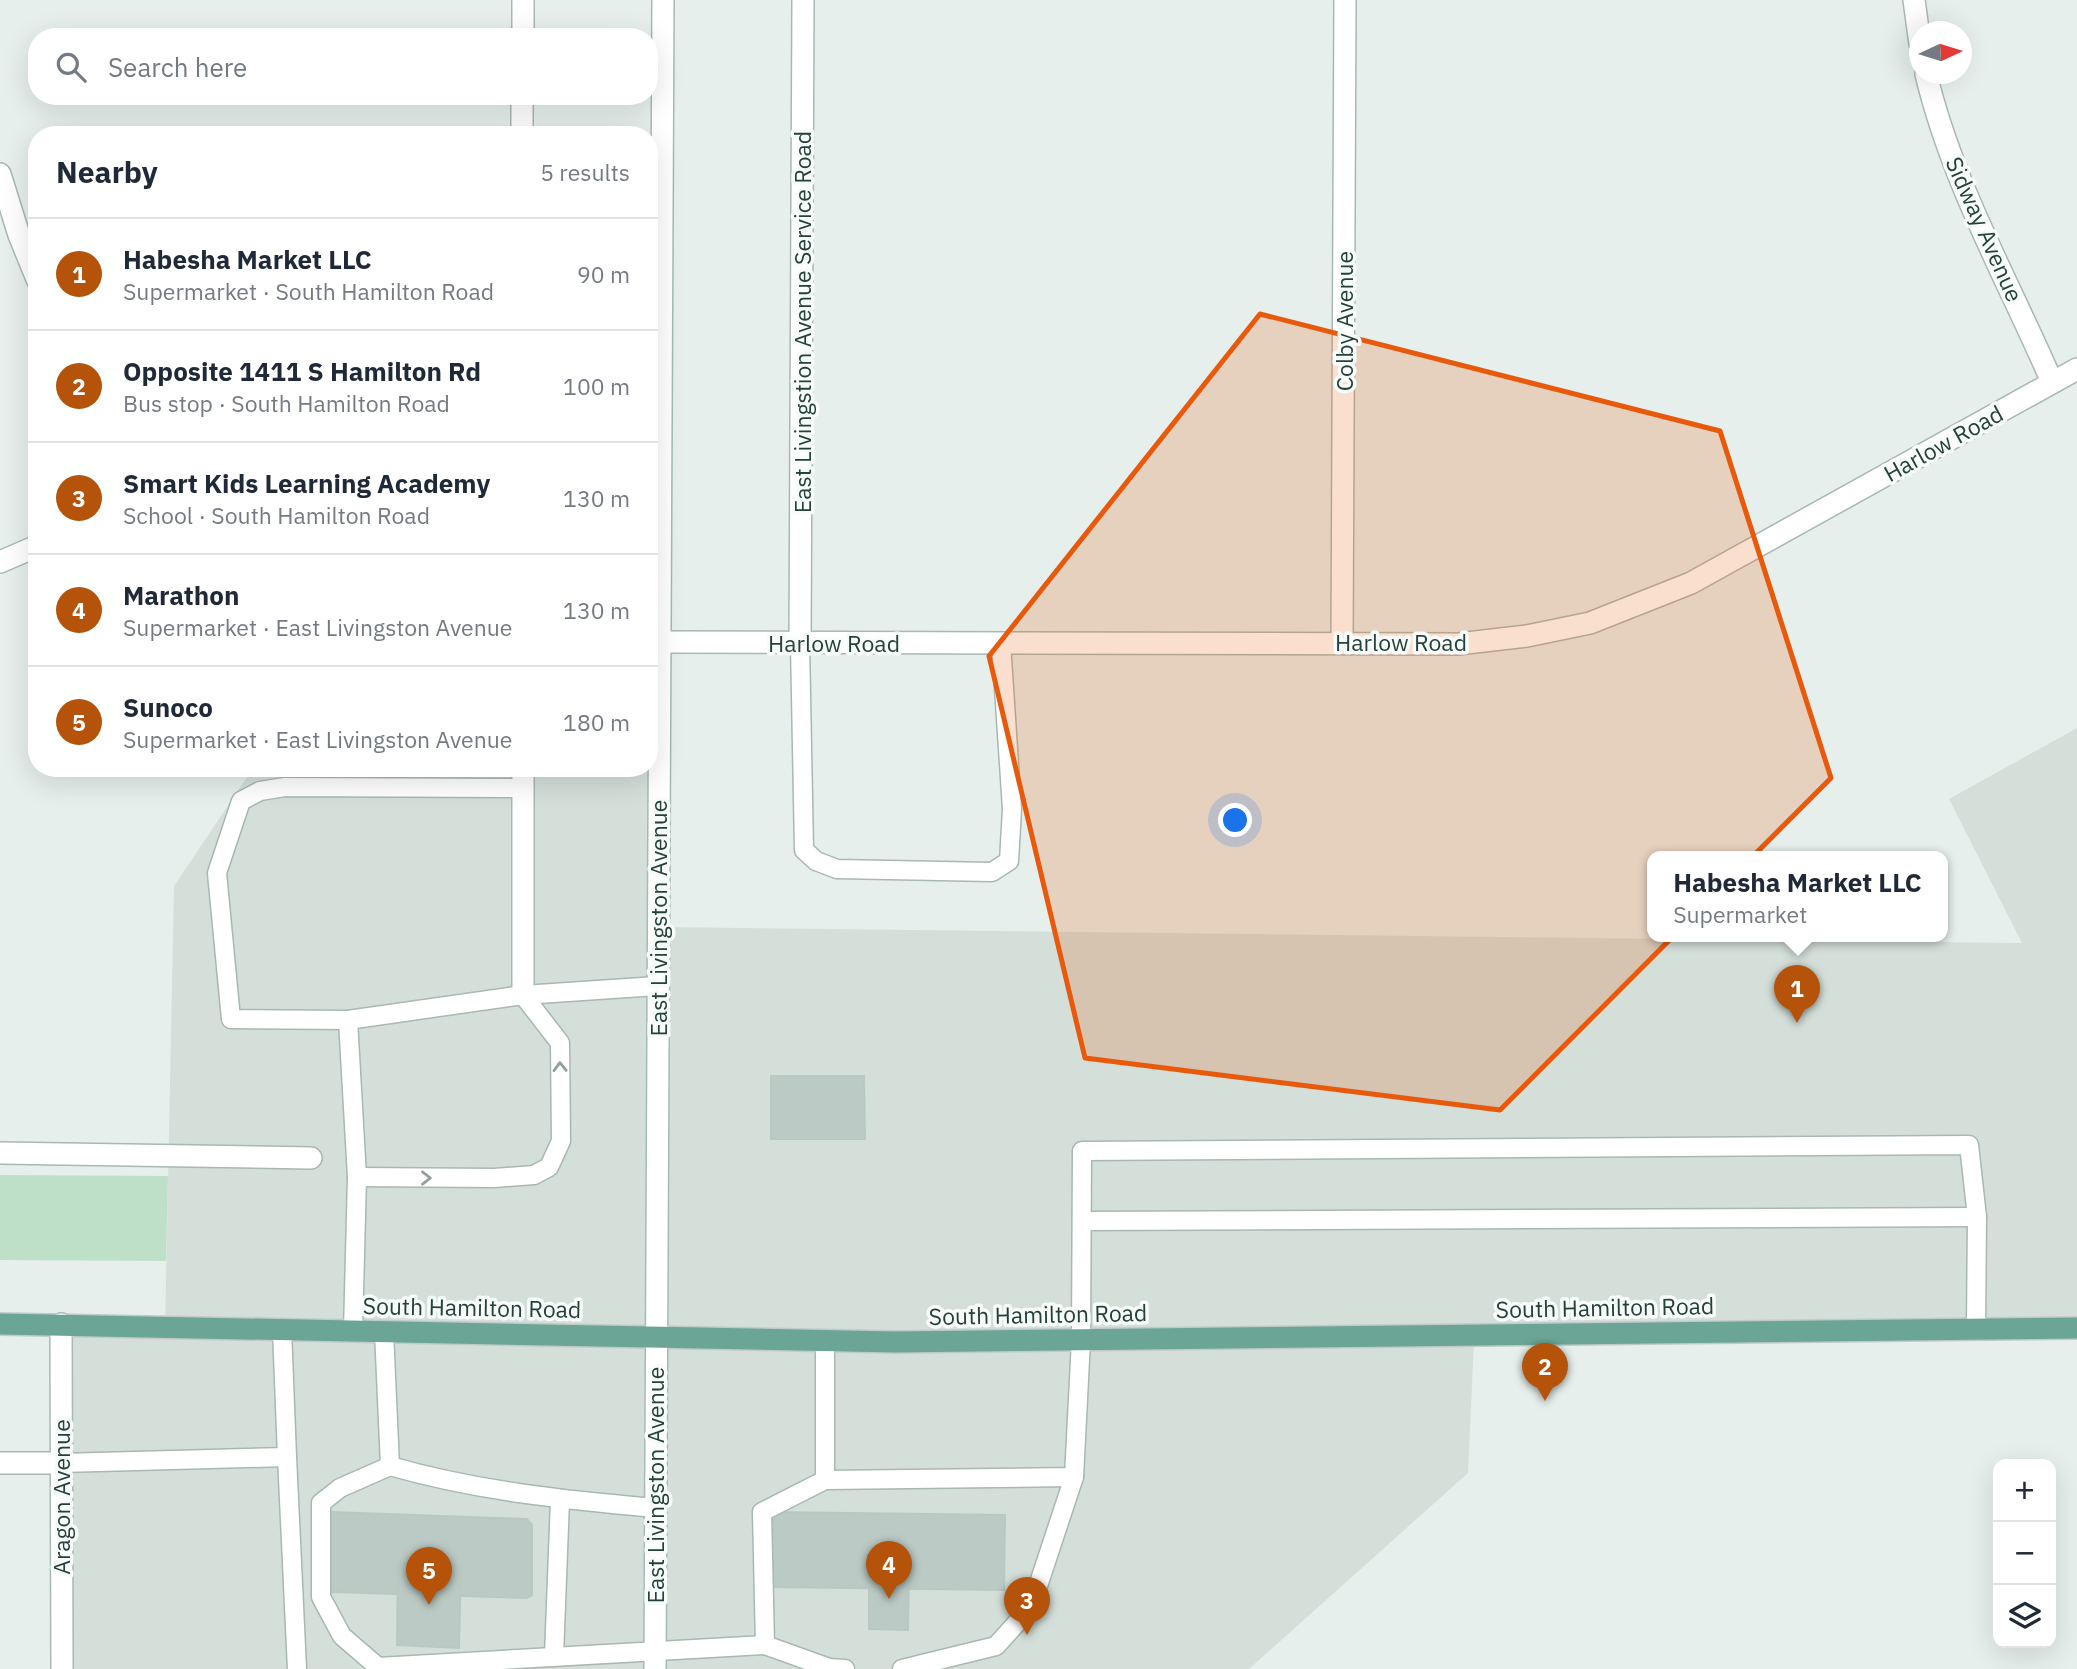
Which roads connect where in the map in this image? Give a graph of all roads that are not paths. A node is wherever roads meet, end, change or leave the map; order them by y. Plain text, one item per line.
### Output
1 (523, 0) edge
2 (663, 0) edge
3 (803, 0) edge
4 (1345, 0) edge
5 (1914, 0) edge
6 (1917, 21) edge
7 (523, 28) edge
8 (1928, 84) edge
9 (522, 105) edge
10 (522, 126) edge
11 (0, 174) edge
12 (28, 257) edge
13 (658, 272) edge
14 (2077, 369) edge
15 (2052, 383) junction
16 (28, 550) edge
17 (658, 559) edge
18 (0, 562) edge
19 (660, 642) junction
20 (1342, 642) junction
21 (800, 643) junction
22 (1001, 643) junction
23 (523, 778) edge
24 (657, 986) junction
25 (523, 995) junction
26 (348, 1020) junction
27 (0, 1153) edge
28 (311, 1158) dead end
29 (357, 1177) junction
30 (1977, 1217) junction
31 (1082, 1221) junction
32 (0, 1324) edge
33 (61, 1324) junction
34 (2077, 1328) edge
35 (282, 1329) junction
36 (1976, 1329) junction
37 (352, 1331) junction
38 (384, 1331) junction
39 (655, 1338) junction
40 (1081, 1340) junction
41 (825, 1341) junction
42 (288, 1457) junction
43 (0, 1463) edge
44 (61, 1463) junction
45 (390, 1466) junction
46 (1074, 1477) junction
47 (825, 1480) junction
48 (560, 1500) junction
49 (655, 1508) junction
50 (765, 1645) junction
51 (554, 1656) junction
52 (655, 1660) edge
53 (62, 1669) edge
54 (297, 1669) edge
55 (845, 1669) edge
56 (902, 1669) edge

1 - 7 street
2 - 13 street, East Livingston Avenue
3 - 21 street, East Livingstion Avenue Service Road
4 - 20 street, Colby Avenue
5 - 6 street
8 - 15 street, Sidway Avenue
9 - 10 street
11 - 12 street
14 - 15 street, Harlow Road
15 - 20 street, Harlow Road
16 - 18 street
17 - 19 street, East Livingston Avenue
19 - 21 street, Harlow Road
19 - 24 street, East Livingston Avenue
20 - 22 street, Harlow Road
21 - 22 street, Harlow Road
21 - 22 lane
23 - 25 street
23 - 26 lane
24 - 25 lane
24 - 39 street, East Livingston Avenue
25 - 26 lane
29 -> 25 lane
26 - 29 lane
27 - 28 street
29 - 37 lane
30 - 31 lane
30 - 31 lane
30 - 36 lane
31 - 40 lane
32 - 33 main road, South Hamilton Road
33 - 35 main road, South Hamilton Road
33 - 44 street, Aragon Avenue
34 - 36 main road, South Hamilton Road
35 - 37 main road, South Hamilton Road
35 - 42 lane
36 - 40 main road, South Hamilton Road
37 - 38 main road, South Hamilton Road
38 - 39 main road, South Hamilton Road
38 - 45 lane
39 - 41 main road, South Hamilton Road
39 - 49 street, East Livingston Avenue
40 - 41 main road, South Hamilton Road
40 - 46 lane
41 - 47 lane
42 - 44 lane
42 - 54 lane
43 - 44 street
44 - 53 street, Aragon Avenue
45 - 48 lane
45 - 51 lane
46 - 47 lane
46 - 56 lane
47 - 50 lane
48 - 49 lane
48 - 51 lane
49 - 52 street, East Livingston Avenue
50 - 52 lane
50 - 55 lane
51 - 52 lane

